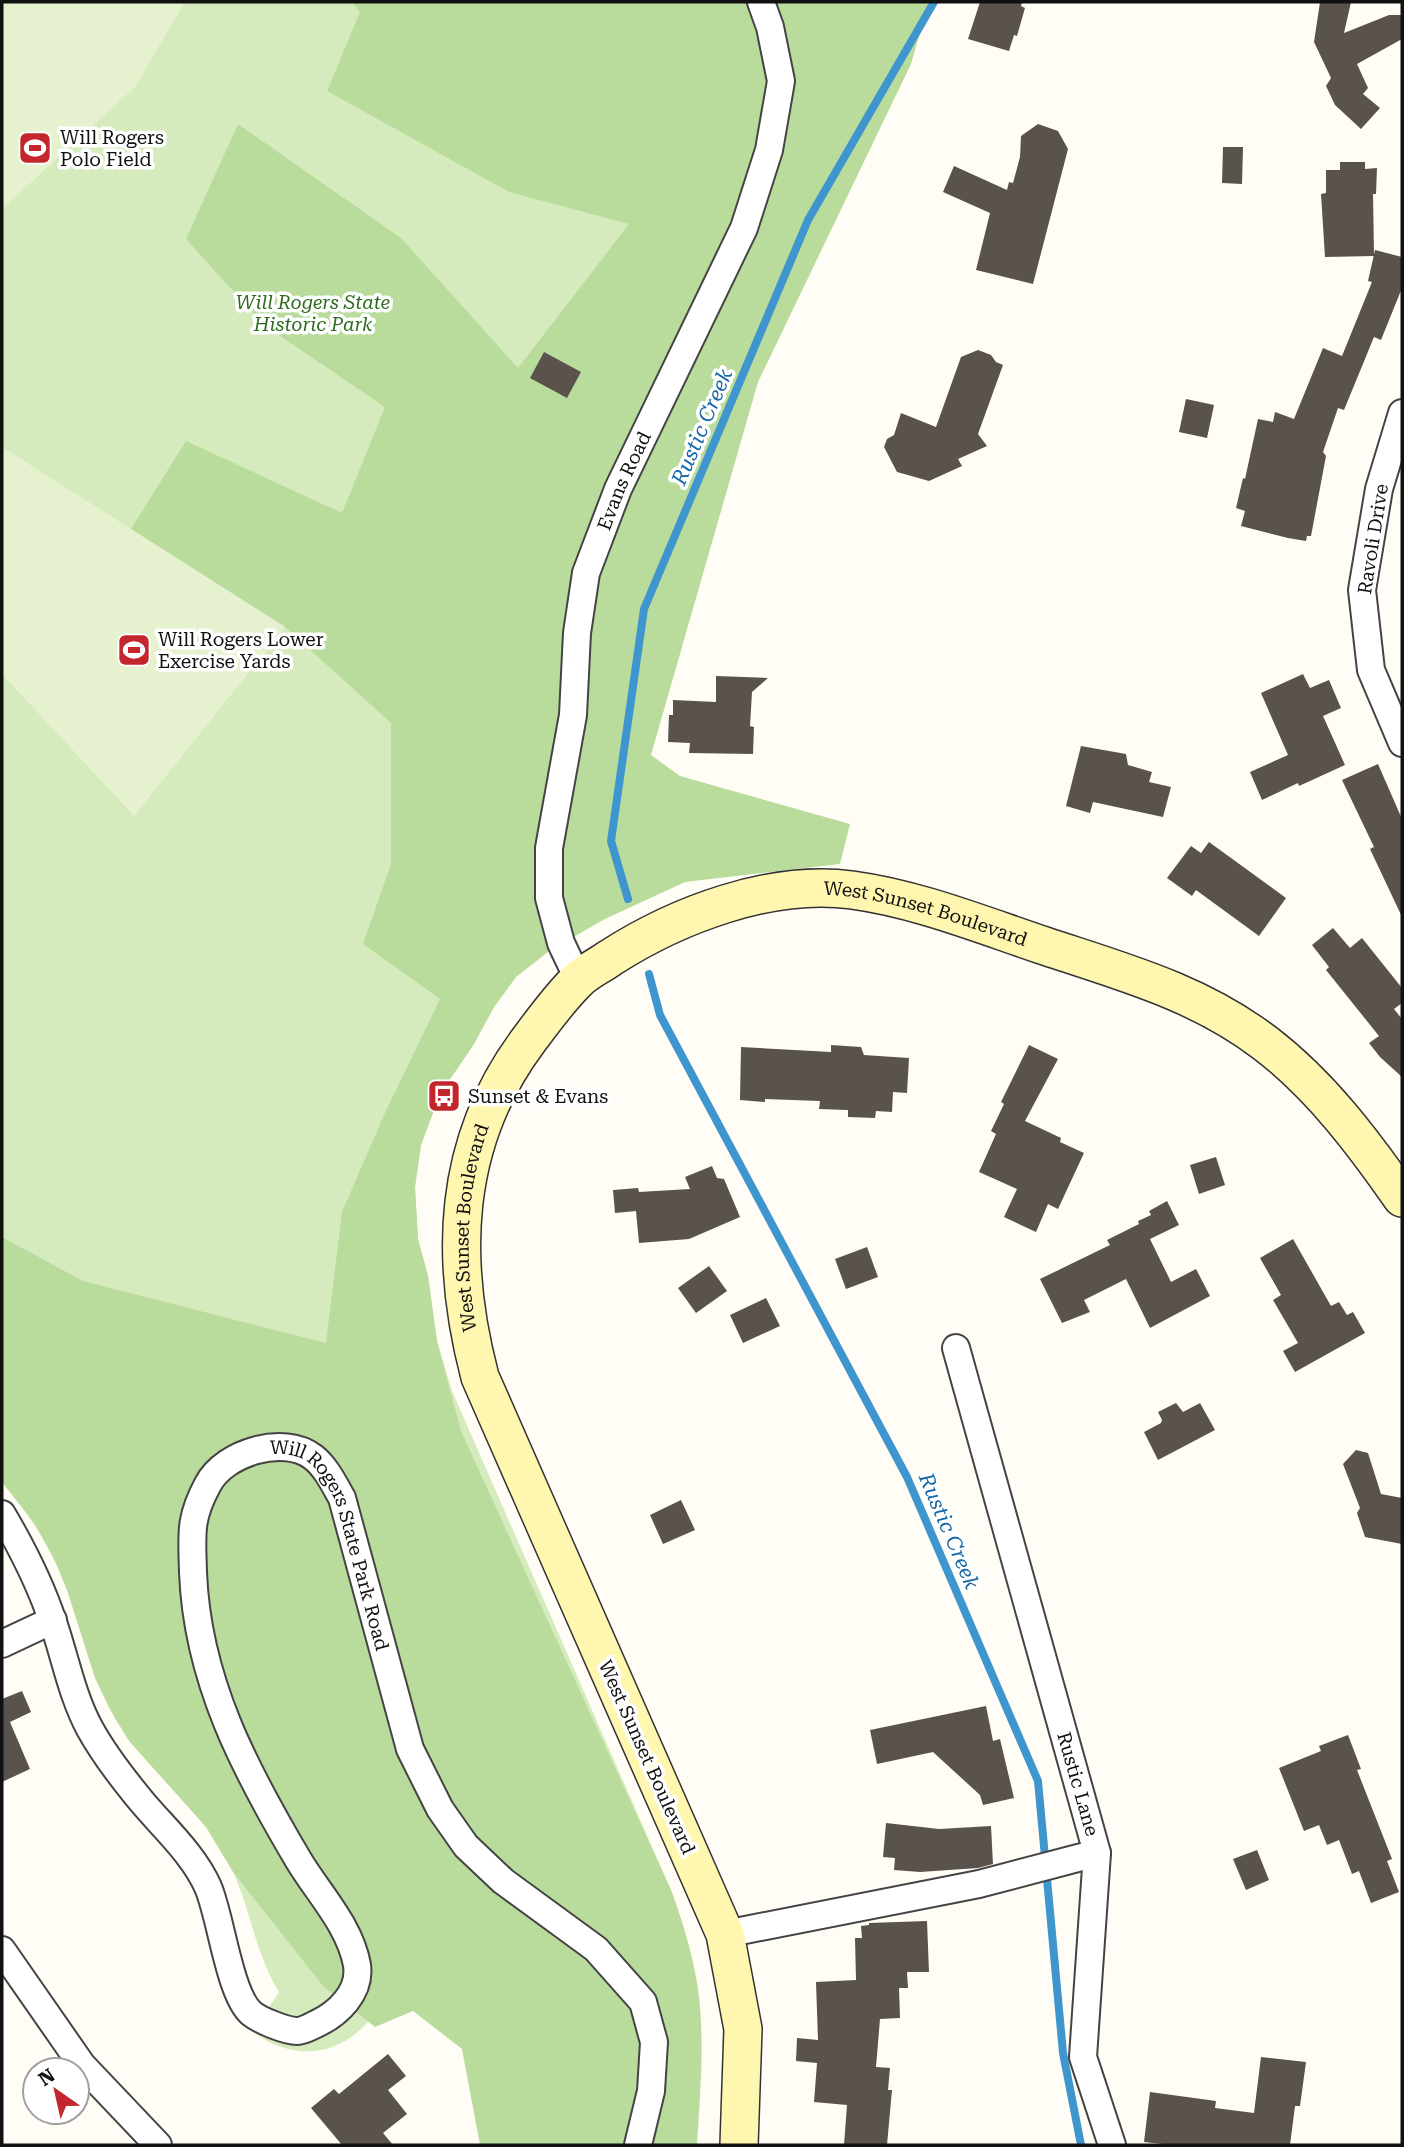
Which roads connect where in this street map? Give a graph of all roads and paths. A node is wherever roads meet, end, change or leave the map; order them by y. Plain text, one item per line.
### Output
1 (761, 2) edge
2 (1402, 413) edge
3 (1402, 743) edge
4 (578, 979) junction
5 (1402, 1198) edge
6 (956, 1348) dead end
7 (2, 1514) edge
8 (53, 1620) junction
9 (2, 1644) edge
10 (1097, 1853) junction
11 (725, 1934) junction
12 (2, 1950) edge
13 (158, 2145) edge
14 (638, 2145) edge
15 (739, 2145) edge
16 (1112, 2145) edge

1 - 4 street, Evans Road
2 - 3 street, Ravoli Drive
4 - 5 main road, West Sunset Boulevard
4 - 11 main road, West Sunset Boulevard
6 - 10 street, Rustic Lane
7 - 8 street, Will Rogers State Park Road
8 - 9 street
8 - 14 street, Will Rogers State Park Road
10 - 11 street, Rustic Lane
10 - 16 street
11 - 15 main road, West Sunset Boulevard
12 - 13 street

